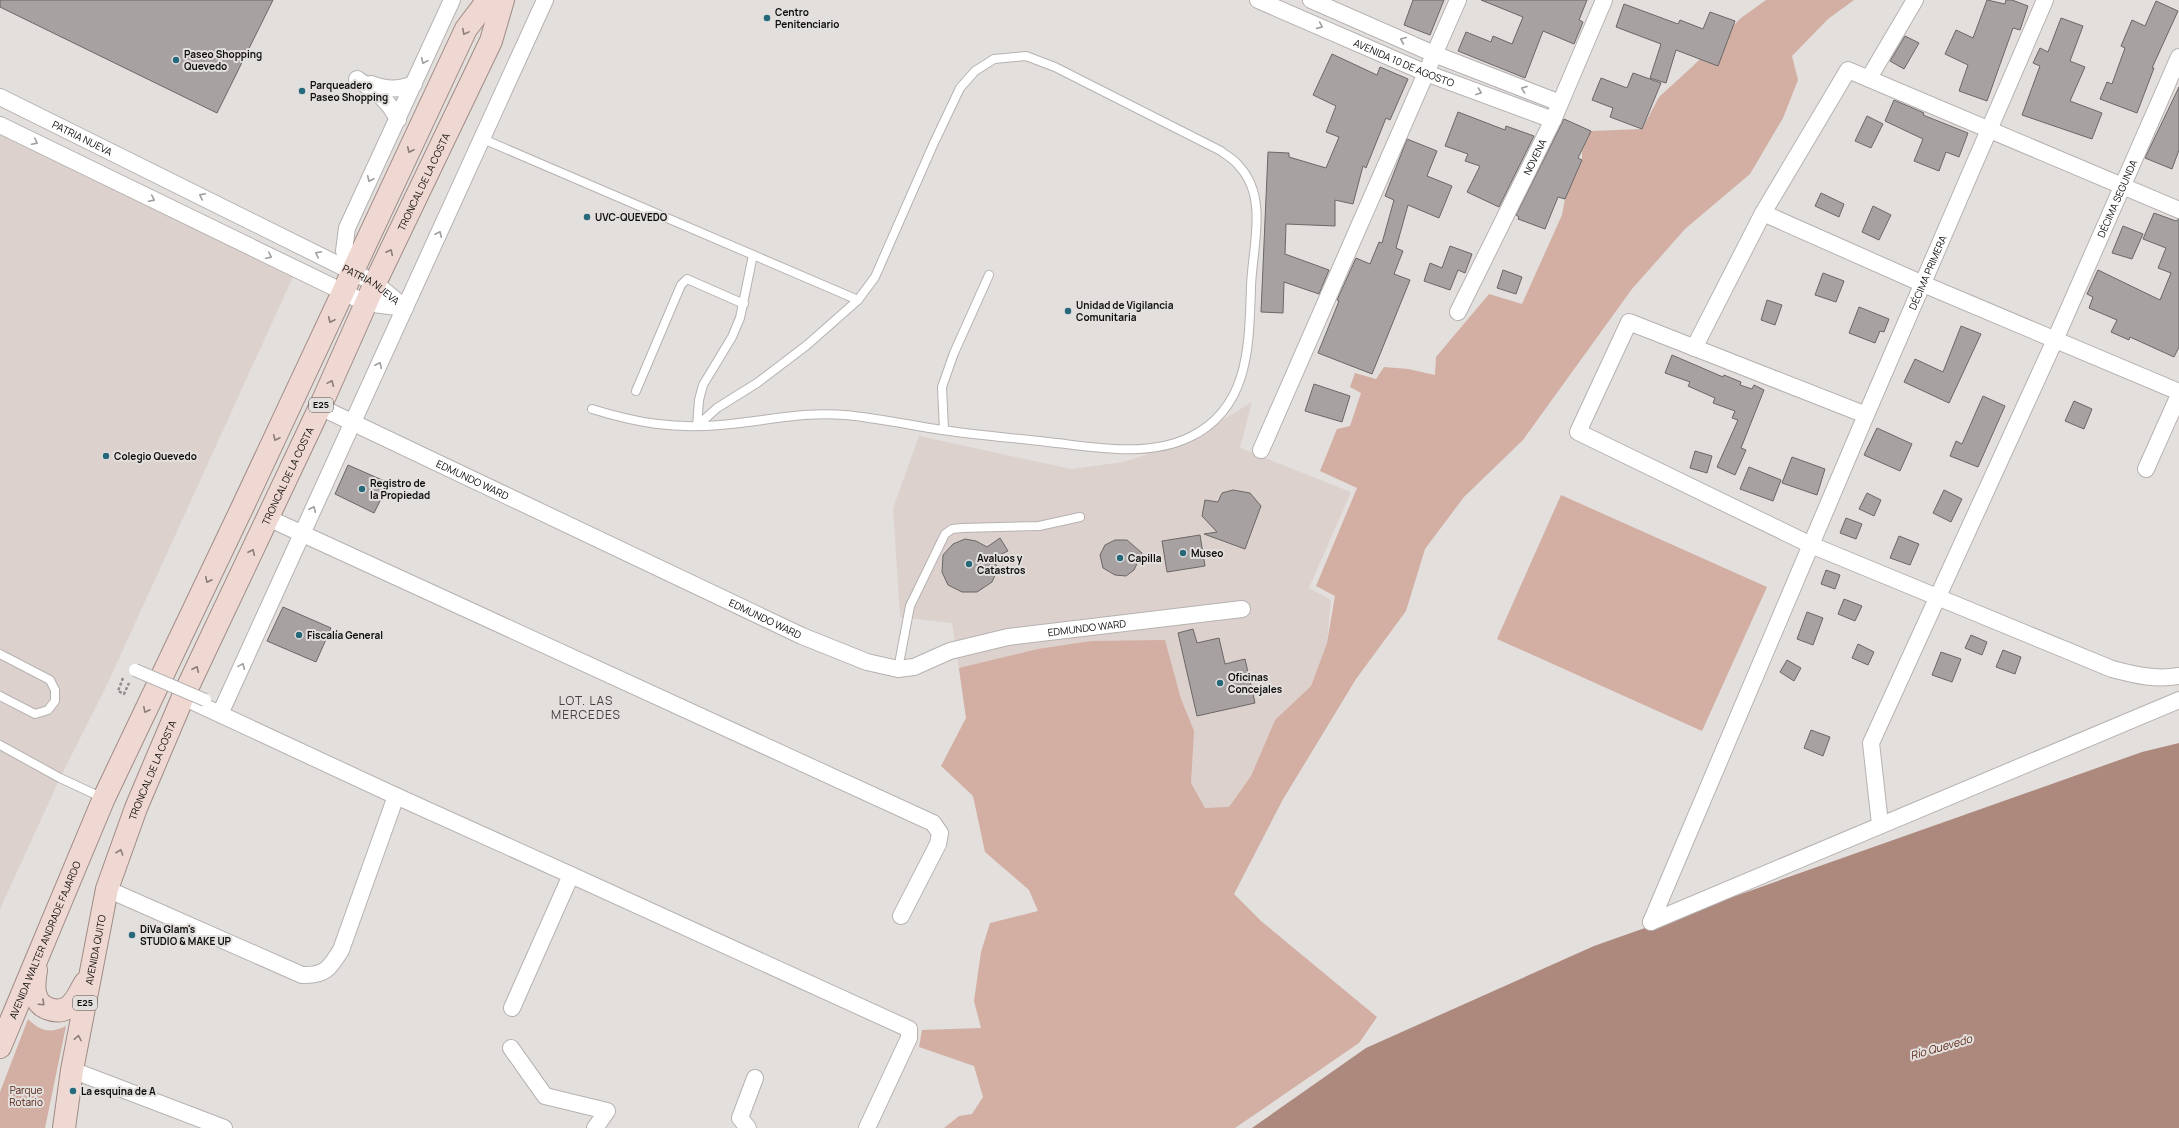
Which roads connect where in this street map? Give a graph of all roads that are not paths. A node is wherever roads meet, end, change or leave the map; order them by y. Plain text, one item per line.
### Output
1 (452, 0) edge
2 (488, 0) edge
3 (503, 0) edge
4 (545, 0) edge
5 (1258, 0) edge
6 (1306, 0) edge
7 (1311, 0) edge
8 (1458, 0) edge
9 (1604, 0) edge
10 (1915, 0) edge
11 (2046, 0) edge
12 (1299, 17) junction
13 (1434, 54) junction
14 (2179, 56) edge
15 (1426, 73) junction
16 (1869, 78) junction
17 (414, 84) junction
18 (0, 97) edge
19 (1560, 103) junction
20 (398, 120) junction
21 (1553, 120) junction
22 (0, 125) edge
23 (1991, 129) junction
24 (483, 139) junction
25 (2122, 185) junction
26 (2179, 210) edge
27 (1764, 213) junction
28 (753, 255) junction
29 (353, 272) junction
30 (989, 275) dead end
31 (375, 283) junction
32 (1923, 284) junction
33 (344, 292) junction
34 (858, 300) junction
35 (366, 303) junction
36 (744, 304) junction
37 (405, 308) junction
38 (1458, 312) dead end
39 (2055, 340) junction
40 (1694, 348) junction
41 (636, 391) dead end
42 (2179, 393) edge
43 (320, 407) junction
44 (592, 409) dead end
45 (1866, 415) junction
46 (353, 422) junction
47 (697, 426) junction
48 (944, 430) junction
49 (1261, 450) dead end
50 (2146, 468) dead end
51 (1080, 517) dead end
52 (268, 518) junction
53 (302, 534) junction
54 (1811, 545) junction
55 (1937, 597) junction
56 (1242, 609) dead end
57 (0, 654) edge
58 (898, 669) junction
59 (134, 670) dead end
60 (2179, 676) edge
61 (0, 696) edge
62 (183, 697) junction
63 (205, 700) dead end
64 (2179, 700) edge
65 (220, 714) junction
66 (0, 745) edge
67 (396, 796) junction
68 (104, 798) junction
69 (1880, 824) junction
70 (571, 875) junction
71 (107, 889) junction
72 (901, 916) dead end
73 (40, 954) junction
74 (92, 970) junction
75 (512, 1008) dead end
76 (6, 1020) edge
77 (1, 1044) edge
78 (511, 1048) dead end
79 (72, 1070) junction
80 (755, 1078) dead end
81 (64, 1125) edge
82 (224, 1128) edge
83 (595, 1128) edge
84 (748, 1128) edge
85 (867, 1128) edge

1 -> 17 street
2 -> 29 highway, E25
31 -> 3 highway, TRONCAL DE LA COSTA / E25
4 - 24 street
5 - 12 street, AVENIDA 10 DE AGOSTO
6 - 12 street
13 -> 7 street, AVENIDA 10 DE AGOSTO
8 - 13 street
9 - 19 street, NOVENA
10 - 16 street
11 - 23 street, DÉCIMA PRIMERA
12 -> 15 street, AVENIDA 10 DE AGOSTO
13 - 15 street
19 -> 13 street, AVENIDA 10 DE AGOSTO
14 - 25 street, DÉCIMA SEGUNDA
15 -> 21 street, AVENIDA 10 DE AGOSTO
15 - 49 street
16 - 23 street
16 - 27 street
17 - 20 street
17 - 20 street
29 -> 18 street, PATRIA NUEVA
19 - 21 street, NOVENA
20 -> 29 street
21 - 38 street, NOVENA
22 -> 33 street, PATRIA NUEVA
23 - 25 street
23 - 32 street, DÉCIMA PRIMERA
24 - 28 lane
37 -> 24 street
25 - 26 street
25 - 39 street, DÉCIMA SEGUNDA
27 - 32 street
27 - 40 street
28 - 34 lane
28 - 36 lane
29 - 31 street, PATRIA NUEVA
29 - 33 highway, E25
30 - 48 lane
31 - 35 highway, TRONCAL DE LA COSTA / E25
31 - 37 street, PATRIA NUEVA
32 - 39 street
32 - 45 street, DÉCIMA PRIMERA
33 - 35 street, PATRIA NUEVA
33 -> 68 highway, E25
34 - 47 lane
34 - 48 lane
35 - 37 street, PATRIA NUEVA
43 -> 35 highway, TRONCAL DE LA COSTA / E25
36 - 41 lane
36 - 47 lane
46 -> 37 street
39 - 42 street
39 - 55 street, DÉCIMA SEGUNDA
40 - 45 street
40 - 54 street
42 - 50 street
43 - 46 street, EDMUNDO WARD
43 - 52 highway, TRONCAL DE LA COSTA / E25
44 - 47 lane
45 - 54 street, DÉCIMA PRIMERA
53 -> 46 street
46 - 58 street, EDMUNDO WARD
47 - 48 lane
51 - 58 lane
52 - 53 street
62 -> 52 highway, TRONCAL DE LA COSTA / E25
65 -> 53 street
53 - 72 street
54 - 55 street
54 - 69 street, DÉCIMA PRIMERA
55 - 60 street
55 - 69 street, DÉCIMA SEGUNDA
56 - 58 street, EDMUNDO WARD
57 - 61 lane
59 - 63 street, bridge
62 - 65 street
71 -> 62 highway, TRONCAL DE LA COSTA / E25
64 - 69 street
65 - 67 street
66 - 68 lane
67 - 70 street
67 - 71 street
68 - 73 highway, AVENIDA WALTER ANDRADE FAJARDO / E25
70 - 75 street
70 - 85 street
71 - 74 highway, AVENIDA QUITO / E25
73 -> 74 highway
73 - 76 highway, AVENIDA WALTER ANDRADE FAJARDO / E25
79 -> 74 highway, AVENIDA QUITO / E25
76 - 77 highway, AVENIDA WALTER ANDRADE FAJARDO / E25
78 - 83 street
79 - 81 highway, AVENIDA QUITO / E25
79 - 82 street
80 - 84 street

